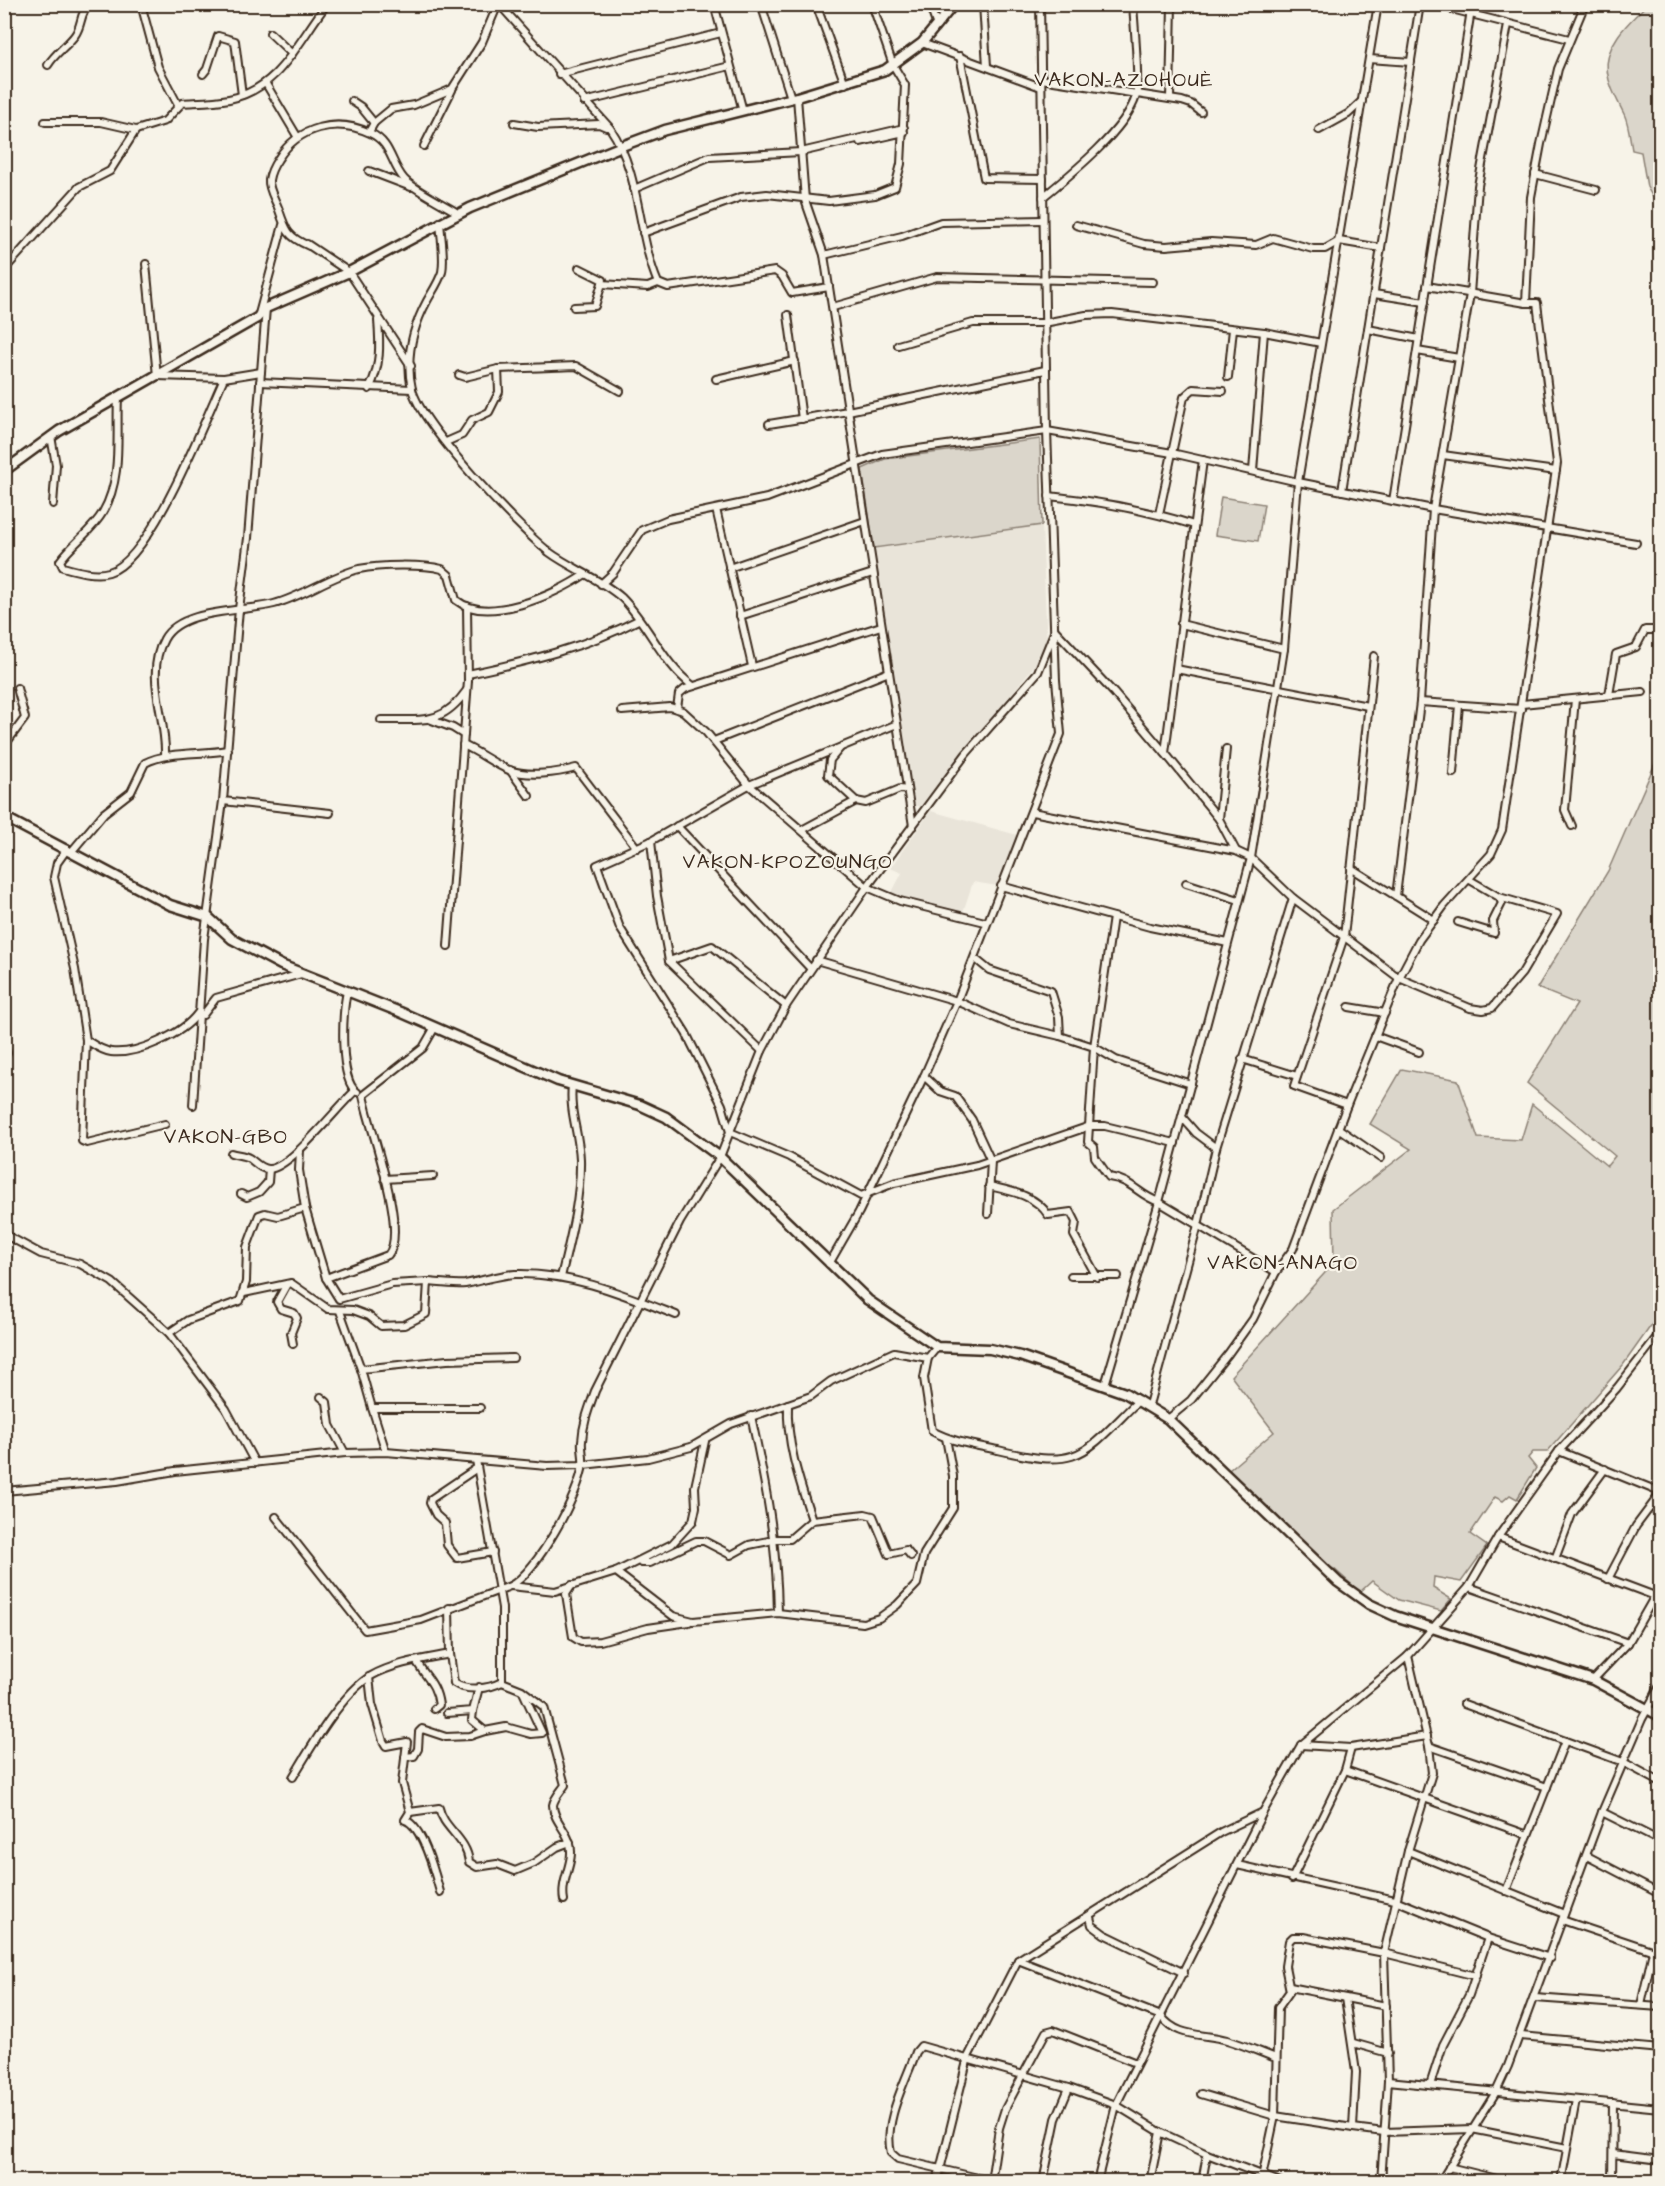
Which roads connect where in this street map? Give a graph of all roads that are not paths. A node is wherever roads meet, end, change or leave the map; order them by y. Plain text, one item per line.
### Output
1 (70, 4) edge
2 (77, 4) edge
3 (91, 4) edge
4 (141, 4) edge
5 (327, 4) edge
6 (499, 4) edge
7 (714, 4) edge
8 (760, 4) edge
9 (816, 4) edge
10 (872, 4) edge
11 (929, 4) edge
12 (954, 4) edge
13 (983, 4) edge
14 (1040, 4) edge
15 (1133, 4) edge
16 (1172, 4) edge
17 (1378, 4) edge
18 (1420, 4) edge
19 (1432, 4) edge
20 (1472, 4) edge
21 (1585, 4) edge
22 (1470, 15) junction
23 (1508, 25) junction
24 (937, 26) junction
25 (270, 33) dead end
26 (721, 33) junction
27 (1569, 39) junction
28 (922, 43) junction
29 (292, 54) junction
30 (960, 56) junction
31 (1370, 59) junction
32 (1411, 62) junction
33 (48, 64) dead end
34 (894, 65) junction
35 (730, 66) junction
36 (987, 66) junction
37 (203, 74) dead end
38 (559, 74) junction
39 (1041, 83) junction
40 (266, 84) junction
41 (845, 84) junction
42 (452, 89) junction
43 (242, 95) junction
44 (1137, 96) junction
45 (794, 98) junction
46 (1170, 99) junction
47 (1362, 100) junction
48 (352, 101) dead end
49 (584, 102) junction
50 (178, 105) junction
51 (742, 111) junction
52 (1201, 112) dead end
53 (45, 122) dead end
54 (374, 123) junction
55 (514, 123) dead end
56 (610, 128) junction
57 (136, 130) junction
58 (904, 130) junction
59 (1319, 130) dead end
60 (369, 132) junction
61 (297, 136) junction
62 (424, 146) dead end
63 (622, 146) junction
64 (801, 153) junction
65 (369, 171) dead end
66 (1535, 174) junction
67 (1043, 179) junction
68 (634, 189) junction
69 (1596, 190) dead end
70 (428, 194) junction
71 (1043, 197) junction
72 (805, 200) junction
73 (458, 213) junction
74 (1043, 220) junction
75 (440, 222) junction
76 (283, 225) junction
77 (1076, 225) dead end
78 (643, 233) junction
79 (1339, 241) junction
80 (1381, 248) junction
81 (824, 255) junction
82 (146, 264) dead end
83 (579, 268) dead end
84 (4, 270) edge
85 (349, 272) junction
86 (1044, 281) junction
87 (1153, 282) dead end
88 (658, 283) junction
89 (602, 284) junction
90 (1427, 286) junction
91 (829, 287) junction
92 (1374, 294) junction
93 (1470, 294) junction
94 (1425, 302) junction
95 (1526, 303) junction
96 (574, 307) dead end
97 (833, 307) junction
98 (266, 308) junction
99 (788, 315) dead end
100 (257, 318) junction
101 (378, 319) junction
102 (1044, 323) junction
103 (1233, 329) junction
104 (1368, 329) junction
105 (1264, 332) junction
106 (1419, 339) junction
107 (1321, 344) junction
108 (898, 345) dead end
109 (1417, 351) junction
110 (1459, 358) junction
111 (795, 361) junction
112 (411, 366) junction
113 (498, 369) junction
114 (1045, 370) junction
115 (261, 372) junction
116 (459, 375) dead end
117 (157, 376) junction
118 (1228, 377) dead end
119 (224, 378) junction
120 (716, 379) dead end
121 (260, 382) junction
122 (369, 389) junction
123 (412, 389) junction
124 (620, 391) dead end
125 (1223, 391) dead end
126 (118, 397) junction
127 (848, 411) junction
128 (802, 419) junction
129 (769, 424) dead end
130 (1047, 431) junction
131 (51, 436) junction
132 (446, 442) junction
133 (4, 451) edge
134 (1172, 453) junction
135 (1443, 454) junction
136 (1203, 460) junction
137 (855, 463) junction
138 (8, 468) edge
139 (1253, 471) junction
140 (1556, 471) junction
141 (1298, 483) junction
142 (1342, 491) junction
143 (1049, 496) junction
144 (1393, 501) junction
145 (53, 504) dead end
146 (716, 509) junction
147 (1433, 509) junction
148 (1159, 514) junction
149 (865, 520) junction
150 (1194, 525) junction
151 (1549, 528) junction
152 (1635, 543) dead end
153 (729, 568) junction
154 (873, 573) junction
155 (584, 575) junction
156 (601, 584) junction
157 (467, 606) junction
158 (239, 609) junction
159 (740, 616) junction
160 (638, 620) junction
161 (1181, 624) junction
162 (881, 626) junction
163 (1055, 630) junction
164 (1660, 630) edge
165 (1284, 649) junction
166 (1374, 656) dead end
167 (752, 666) junction
168 (1176, 669) junction
169 (889, 672) junction
170 (468, 674) junction
171 (693, 686) junction
172 (17, 688) dead end
173 (1278, 688) junction
174 (467, 690) junction
175 (1643, 692) dead end
176 (1609, 695) junction
177 (1575, 699) junction
178 (1420, 702) junction
179 (1459, 705) junction
180 (1368, 706) junction
181 (1522, 707) junction
182 (677, 708) junction
183 (622, 711) dead end
184 (428, 719) junction
185 (381, 720) dead end
186 (897, 724) junction
187 (464, 735) junction
188 (714, 741) junction
189 (463, 745) junction
190 (4, 746) edge
191 (840, 747) junction
192 (1226, 749) dead end
193 (228, 750) junction
194 (1165, 753) junction
195 (165, 756) junction
196 (510, 770) junction
197 (1453, 773) dead end
198 (749, 785) junction
199 (907, 790) junction
200 (529, 796) dead end
201 (223, 801) junction
202 (856, 801) junction
203 (1032, 812) junction
204 (330, 813) dead end
205 (4, 817) edge
206 (1219, 819) junction
207 (677, 826) junction
208 (913, 826) junction
209 (1572, 826) dead end
210 (802, 831) junction
211 (651, 841) junction
212 (637, 848) junction
213 (70, 850) junction
214 (1236, 851) junction
215 (1251, 858) junction
216 (1351, 868) junction
217 (1470, 880) junction
218 (1186, 883) dead end
219 (1000, 886) junction
220 (867, 887) junction
221 (1396, 896) junction
222 (1499, 897) junction
223 (1293, 898) junction
224 (1239, 900) junction
225 (208, 917) junction
226 (1113, 917) junction
227 (1434, 920) junction
228 (986, 922) junction
229 (1458, 922) dead end
230 (1344, 937) junction
231 (1228, 943) junction
232 (448, 946) dead end
233 (816, 960) junction
234 (669, 961) junction
235 (978, 961) dead end
236 (810, 968) junction
237 (301, 974) junction
238 (1399, 978) junction
239 (347, 992) junction
240 (957, 1001) junction
241 (786, 1006) junction
242 (1349, 1007) dead end
243 (198, 1013) junction
244 (1385, 1013) junction
245 (435, 1028) junction
246 (1060, 1036) junction
247 (1376, 1036) junction
248 (86, 1040) junction
249 (4, 1042) edge
250 (1094, 1047) junction
251 (762, 1051) junction
252 (1419, 1052) dead end
253 (1242, 1059) junction
254 (4, 1060) edge
255 (924, 1076) junction
256 (1297, 1076) junction
257 (1191, 1084) junction
258 (572, 1086) junction
259 (355, 1091) junction
260 (363, 1095) junction
261 (193, 1105) dead end
262 (1347, 1105) junction
263 (1182, 1117) junction
264 (165, 1124) dead end
265 (1088, 1126) junction
266 (1338, 1128) junction
267 (730, 1132) junction
268 (1175, 1143) junction
269 (1216, 1148) junction
270 (300, 1150) junction
271 (231, 1154) dead end
272 (720, 1157) junction
273 (1381, 1158) dead end
274 (991, 1161) junction
275 (269, 1169) junction
276 (434, 1176) dead end
277 (385, 1179) junction
278 (989, 1186) junction
279 (242, 1194) dead end
280 (867, 1195) junction
281 (1160, 1203) junction
282 (305, 1208) junction
283 (988, 1214) dead end
284 (257, 1220) junction
285 (248, 1224) dead end
286 (1198, 1225) junction
287 (4, 1234) edge
288 (829, 1264) junction
289 (1276, 1272) junction
290 (1071, 1276) dead end
291 (1118, 1276) dead end
292 (561, 1277) junction
293 (1097, 1277) junction
294 (326, 1278) junction
295 (428, 1282) junction
296 (287, 1283) junction
297 (244, 1293) junction
298 (641, 1301) junction
299 (340, 1311) junction
300 (676, 1315) dead end
301 (169, 1333) junction
302 (1660, 1333) edge
303 (293, 1344) dead end
304 (937, 1347) junction
305 (513, 1358) dead end
306 (928, 1358) junction
307 (361, 1369) junction
308 (1105, 1385) junction
309 (321, 1397) dead end
310 (1140, 1400) junction
311 (788, 1404) junction
312 (1149, 1405) junction
313 (372, 1408) junction
314 (480, 1408) dead end
315 (751, 1416) junction
316 (1168, 1419) junction
317 (946, 1438) junction
318 (705, 1441) junction
319 (1559, 1451) junction
320 (386, 1452) junction
321 (345, 1453) junction
322 (476, 1460) junction
323 (255, 1463) junction
324 (583, 1465) junction
325 (477, 1468) junction
326 (1605, 1469) junction
327 (4, 1491) edge
328 (1660, 1493) edge
329 (276, 1517) dead end
330 (812, 1520) junction
331 (1498, 1537) junction
332 (772, 1540) junction
333 (493, 1552) junction
334 (911, 1556) dead end
335 (1555, 1559) junction
336 (637, 1563) junction
337 (616, 1572) junction
338 (1608, 1579) junction
339 (572, 1584) junction
340 (510, 1586) junction
341 (1469, 1587) junction
342 (1660, 1587) edge
343 (500, 1590) junction
344 (1655, 1596) junction
345 (449, 1608) junction
346 (778, 1613) junction
347 (693, 1622) junction
348 (1433, 1628) junction
349 (1628, 1643) junction
350 (450, 1654) junction
351 (1408, 1656) junction
352 (417, 1662) junction
353 (369, 1677) junction
354 (1593, 1680) junction
355 (502, 1682) junction
356 (1660, 1686) edge
357 (479, 1688) junction
358 (522, 1690) junction
359 (1464, 1704) dead end
360 (1647, 1708) junction
361 (434, 1709) dead end
362 (473, 1711) junction
363 (447, 1713) dead end
364 (1660, 1716) edge
365 (485, 1731) junction
366 (542, 1733) junction
367 (1427, 1736) junction
368 (553, 1739) junction
369 (1566, 1741) junction
370 (1301, 1745) junction
371 (1429, 1746) junction
372 (1351, 1748) junction
373 (405, 1756) junction
374 (1623, 1762) junction
375 (1345, 1770) junction
376 (292, 1778) dead end
377 (1660, 1782) edge
378 (1547, 1787) junction
379 (1426, 1799) junction
380 (410, 1812) junction
381 (1263, 1812) junction
382 (1602, 1812) junction
383 (1528, 1835) junction
384 (1660, 1841) edge
385 (570, 1842) junction
386 (1408, 1851) junction
387 (1587, 1856) junction
388 (1237, 1865) junction
389 (1292, 1879) junction
390 (1506, 1891) junction
391 (440, 1892) dead end
392 (1660, 1894) edge
393 (564, 1900) dead end
394 (1395, 1900) junction
395 (1090, 1917) junction
396 (1563, 1917) junction
397 (1488, 1938) junction
398 (1657, 1952) edge
399 (1384, 1953) junction
400 (1550, 1958) junction
401 (1017, 1960) junction
402 (1184, 1973) junction
403 (1476, 1976) junction
404 (1290, 1987) junction
405 (1345, 1998) junction
406 (1535, 1998) junction
407 (1386, 2006) junction
408 (1641, 2006) junction
409 (1660, 2007) edge
410 (1161, 2016) junction
411 (1521, 2036) junction
412 (1353, 2043) junction
413 (1660, 2049) edge
414 (1388, 2053) junction
415 (968, 2057) junction
416 (1276, 2058) junction
417 (1136, 2063) junction
418 (1023, 2074) junction
419 (1388, 2081) junction
420 (1430, 2085) junction
421 (1069, 2088) junction
422 (1496, 2092) junction
423 (1202, 2094) dead end
424 (1576, 2100) junction
425 (1613, 2103) junction
426 (1116, 2105) junction
427 (1660, 2108) edge
428 (1275, 2116) junction
429 (1353, 2128) junction
430 (1472, 2129) junction
431 (1160, 2132) junction
432 (1384, 2132) junction
433 (1567, 2148) junction
434 (1207, 2154) junction
435 (1613, 2154) junction
436 (1660, 2160) edge
437 (1449, 2167) junction
438 (940, 2168) junction
439 (1262, 2178) edge
440 (937, 2181) edge
441 (992, 2181) edge
442 (1043, 2181) edge
443 (1097, 2181) edge
444 (1150, 2181) edge
445 (1202, 2181) edge
446 (1280, 2181) edge
447 (1382, 2181) edge
448 (1440, 2181) edge
449 (1509, 2181) edge
450 (1561, 2181) edge
451 (1612, 2181) edge

1 - 2 street
3 - 33 street
4 - 50 street
5 - 29 street
6 - 38 street
6 - 42 street
7 - 26 street
8 - 45 street
9 - 41 street
10 - 34 street
11 - 24 street
12 - 24 main road
13 - 36 street
14 - 39 street
15 - 44 street
16 - 46 street
17 - 31 street
18 - 32 street
19 - 22 street
20 - 22 street
21 - 27 street
22 - 23 street
22 - 90 street
23 - 27 street
23 - 93 street
24 - 28 main road
25 - 29 street
26 - 35 street
26 - 38 street
27 - 66 street
28 - 30 street
28 - 34 main road
29 - 40 street
30 - 36 street
30 - 67 street
31 - 32 street
31 - 47 street
32 - 80 street
34 - 41 main road
34 - 58 street
35 - 49 street
35 - 51 street
36 - 39 street
37 - 43 street
38 - 49 street
39 - 44 street
39 - 67 street
40 - 43 street
40 - 61 street
41 - 45 main road
42 - 54 street
42 - 62 street
43 - 50 street
44 - 46 street
44 - 71 street
45 - 51 main road
45 - 64 street
46 - 52 street
47 - 59 street
47 - 79 street
48 - 54 street
49 - 56 street
50 - 57 street
51 - 63 main road
53 - 57 street
54 - 60 street
55 - 56 street
56 - 63 street
57 - 84 street
58 - 64 street
58 - 72 street
60 - 61 street
60 - 70 street
61 - 76 street
63 - 68 street
63 - 73 main road
64 - 68 street
64 - 72 street
65 - 70 street
66 - 69 street
66 - 95 street
67 - 71 street
68 - 78 street
70 - 73 street
71 - 74 street
72 - 78 street
72 - 81 street
73 - 75 main road
74 - 81 street
74 - 86 street
75 - 85 main road
75 - 112 street
76 - 85 street
76 - 100 street
77 - 79 street
78 - 88 street
79 - 80 street
79 - 107 street
80 - 92 street
81 - 91 street
82 - 117 street
83 - 89 street
85 - 98 main road
85 - 101 street
86 - 87 street
86 - 97 street
86 - 102 street
88 - 89 street
88 - 91 street
89 - 96 street
90 - 93 street
90 - 94 street
91 - 97 street
92 - 94 street
92 - 104 street
93 - 95 street
93 - 110 street
94 - 106 street
95 - 140 street
97 - 127 street
98 - 100 main road
98 - 115 street
99 - 111 street
100 - 117 main road
101 - 112 street
101 - 122 street
102 - 103 street
102 - 108 street
102 - 114 street
103 - 105 street
103 - 118 street
104 - 106 street
104 - 142 street
105 - 107 street
105 - 139 street
106 - 109 street
107 - 141 street
109 - 110 street
109 - 144 street
110 - 135 street
111 - 120 street
111 - 128 street
112 - 123 street
113 - 116 street
113 - 124 street
113 - 132 street
114 - 127 street
114 - 130 street
115 - 119 street
115 - 121 street
117 - 119 street
117 - 126 main road
119 - 126 street
121 - 122 street
121 - 158 street
122 - 123 street
123 - 132 street
125 - 134 street
126 - 131 main road
127 - 128 street
127 - 137 street
128 - 129 street
130 - 134 street
130 - 137 street
130 - 143 street
131 - 138 main road
131 - 145 street
132 - 155 street
133 - 138 street
134 - 136 street
134 - 148 street
135 - 140 street
135 - 147 street
136 - 139 street
136 - 150 street
137 - 146 street
137 - 149 street
139 - 141 street
140 - 151 street
141 - 142 street
141 - 165 street
142 - 144 street
143 - 148 street
143 - 163 street
144 - 147 street
146 - 153 street
146 - 156 street
147 - 151 street
147 - 178 street
148 - 150 street
149 - 153 street
149 - 154 street
150 - 161 street
151 - 152 street
151 - 181 street
153 - 159 street
154 - 159 street
154 - 162 street
155 - 156 street
155 - 157 street
156 - 160 street
157 - 158 street
157 - 170 street
158 - 193 street
158 - 195 street
159 - 167 street
160 - 170 street
160 - 171 street
161 - 165 street
161 - 168 street
162 - 167 street
162 - 169 street
163 - 194 street
163 - 203 street
163 - 208 street
164 - 176 street
165 - 173 street
166 - 180 street
167 - 171 street
168 - 173 street
168 - 194 street
169 - 186 street
169 - 188 street
170 - 174 street
171 - 182 street
172 - 190 street
173 - 180 street
173 - 215 street
174 - 184 street
174 - 187 street
175 - 176 street
176 - 177 street
177 - 181 street
177 - 209 street
178 - 179 street
178 - 221 street
179 - 181 street
179 - 197 street
180 - 216 street
181 - 217 street
182 - 183 street
182 - 188 street
184 - 185 street
184 - 187 street
186 - 191 street
186 - 199 street
187 - 189 street
188 - 198 street
189 - 196 street
189 - 232 street
191 - 198 street
191 - 202 street
192 - 206 street
193 - 195 street
193 - 201 street
194 - 206 street
195 - 213 street
196 - 200 street
196 - 212 street
198 - 207 street
198 - 210 street
199 - 202 street
199 - 208 street
201 - 204 street
201 - 225 street
202 - 210 street
203 - 214 street
203 - 219 street
205 - 213 main road
206 - 214 street
207 - 211 street
207 - 236 street
208 - 220 street
210 - 220 street
211 - 212 street
211 - 234 street
212 - 267 street
213 - 225 main road
213 - 248 street
214 - 215 street
215 - 223 street
215 - 224 street
216 - 221 street
216 - 230 street
217 - 222 street
217 - 227 street
218 - 224 street
219 - 226 street
219 - 228 street
220 - 228 street
220 - 233 street
221 - 227 street
222 - 229 street
222 - 238 street
223 - 230 street
223 - 253 street
224 - 231 street
225 - 237 main road
225 - 243 street
226 - 231 street
226 - 250 street
227 - 238 street
228 - 240 street
230 - 238 street
230 - 256 street
231 - 257 street
233 - 236 street
233 - 240 street
234 - 241 street
234 - 251 street
235 - 246 street
236 - 241 street
237 - 239 main road
237 - 243 street
238 - 244 street
239 - 245 main road
239 - 259 street
240 - 246 street
240 - 255 street
241 - 251 street
242 - 244 street
243 - 248 street
243 - 261 street
244 - 247 street
245 - 258 main road
245 - 260 street
246 - 250 street
247 - 252 street
247 - 262 street
248 - 264 street
249 - 254 street
250 - 257 street
250 - 265 street
251 - 267 street
253 - 256 street
253 - 269 street
255 - 274 street
255 - 280 street
256 - 262 street
257 - 263 street
258 - 272 main road
258 - 292 street
259 - 260 street
259 - 270 street
260 - 277 street
262 - 266 street
263 - 268 street
263 - 269 street
265 - 268 street
265 - 274 street
265 - 281 street
266 - 273 street
266 - 289 street
267 - 272 street
267 - 280 street
268 - 281 street
269 - 286 street
270 - 275 street
270 - 282 street
271 - 275 street
272 - 288 main road
272 - 298 street
274 - 278 street
274 - 280 street
275 - 279 street
276 - 277 street
277 - 294 street
278 - 283 street
278 - 293 street
280 - 288 street
281 - 286 street
281 - 308 street
282 - 284 street
282 - 294 street
284 - 285 street
284 - 297 street
286 - 289 street
286 - 312 street
287 - 301 street
288 - 304 main road
289 - 316 street
290 - 293 street
291 - 293 street
292 - 295 street
292 - 298 street
294 - 295 street
295 - 299 street
296 - 297 street
296 - 299 street
296 - 303 street
297 - 301 street
298 - 300 street
298 - 324 street
299 - 307 street
301 - 323 street
302 - 319 street
304 - 306 street
304 - 308 main road
305 - 307 street
306 - 311 street
306 - 317 street
307 - 313 street
308 - 310 main road
309 - 321 street
310 - 312 main road
310 - 317 street
311 - 315 street
311 - 330 street
312 - 316 main road
313 - 314 street
313 - 320 street
315 - 318 street
315 - 332 street
316 - 348 main road
317 - 346 street
318 - 324 street
318 - 336 street
319 - 326 street
319 - 331 street
320 - 321 street
320 - 322 street
321 - 323 street
322 - 324 street
322 - 325 street
323 - 327 street
324 - 340 street
325 - 333 street
325 - 333 street
326 - 328 street
326 - 335 street
328 - 338 street
329 - 345 street
330 - 332 street
330 - 334 street
331 - 335 street
331 - 341 street
332 - 336 street
332 - 346 street
333 - 343 street
335 - 338 street
336 - 337 street
337 - 339 street
337 - 347 street
338 - 344 street
339 - 340 street
339 - 347 street
340 - 343 street
341 - 348 street
341 - 349 street
342 - 344 street
343 - 345 street
343 - 355 street
344 - 349 street
345 - 350 street
346 - 347 street
348 - 351 street
348 - 354 main road
349 - 354 street
350 - 352 street
350 - 357 street
351 - 367 street
351 - 370 street
352 - 353 street
352 - 361 street
353 - 373 street
353 - 376 street
354 - 360 main road
355 - 357 street
355 - 358 street
356 - 360 street
357 - 362 street
358 - 366 street
358 - 368 street
359 - 369 street
360 - 364 main road
360 - 374 street
362 - 363 street
362 - 365 street
365 - 366 street
365 - 373 street
366 - 368 street
367 - 371 street
367 - 372 street
368 - 385 street
369 - 374 street
369 - 378 street
370 - 372 street
370 - 381 street
371 - 378 street
371 - 379 street
372 - 375 street
373 - 380 street
374 - 377 street
374 - 382 street
375 - 379 street
375 - 389 street
378 - 383 street
379 - 383 street
379 - 386 street
380 - 385 street
380 - 391 street
381 - 388 street
381 - 395 street
382 - 384 street
382 - 387 street
383 - 390 street
385 - 393 street
386 - 390 street
386 - 394 street
387 - 392 street
387 - 396 street
388 - 389 street
388 - 402 street
389 - 394 street
390 - 396 street
394 - 397 street
394 - 399 street
395 - 401 street
395 - 402 street
396 - 398 street
396 - 400 street
397 - 400 street
397 - 403 street
398 - 408 street
399 - 403 street
399 - 404 street
399 - 407 street
400 - 406 street
401 - 410 street
401 - 415 street
402 - 410 street
403 - 420 street
404 - 405 street
404 - 416 street
405 - 407 street
405 - 412 street
406 - 408 street
406 - 411 street
407 - 414 street
408 - 409 street
410 - 416 street
410 - 417 street
411 - 413 street
411 - 422 street
412 - 414 street
412 - 429 street
414 - 419 street
415 - 418 street
415 - 438 street
415 - 438 street
416 - 428 street
417 - 418 street
417 - 426 street
418 - 421 street
418 - 441 street
419 - 420 street
419 - 432 street
420 - 422 street
421 - 426 street
421 - 442 street
422 - 424 street
422 - 430 street
423 - 428 street
424 - 425 street
424 - 433 street
425 - 427 street
425 - 435 street
426 - 431 street
426 - 443 street
428 - 429 street
428 - 439 street
429 - 432 street
430 - 432 street
430 - 433 street
430 - 437 street
431 - 434 street
431 - 444 street
432 - 447 street
433 - 450 street
434 - 439 street
434 - 445 street
435 - 436 street
435 - 451 street
437 - 448 street
437 - 449 street
438 - 440 street
438 - 441 street
439 - 446 street

